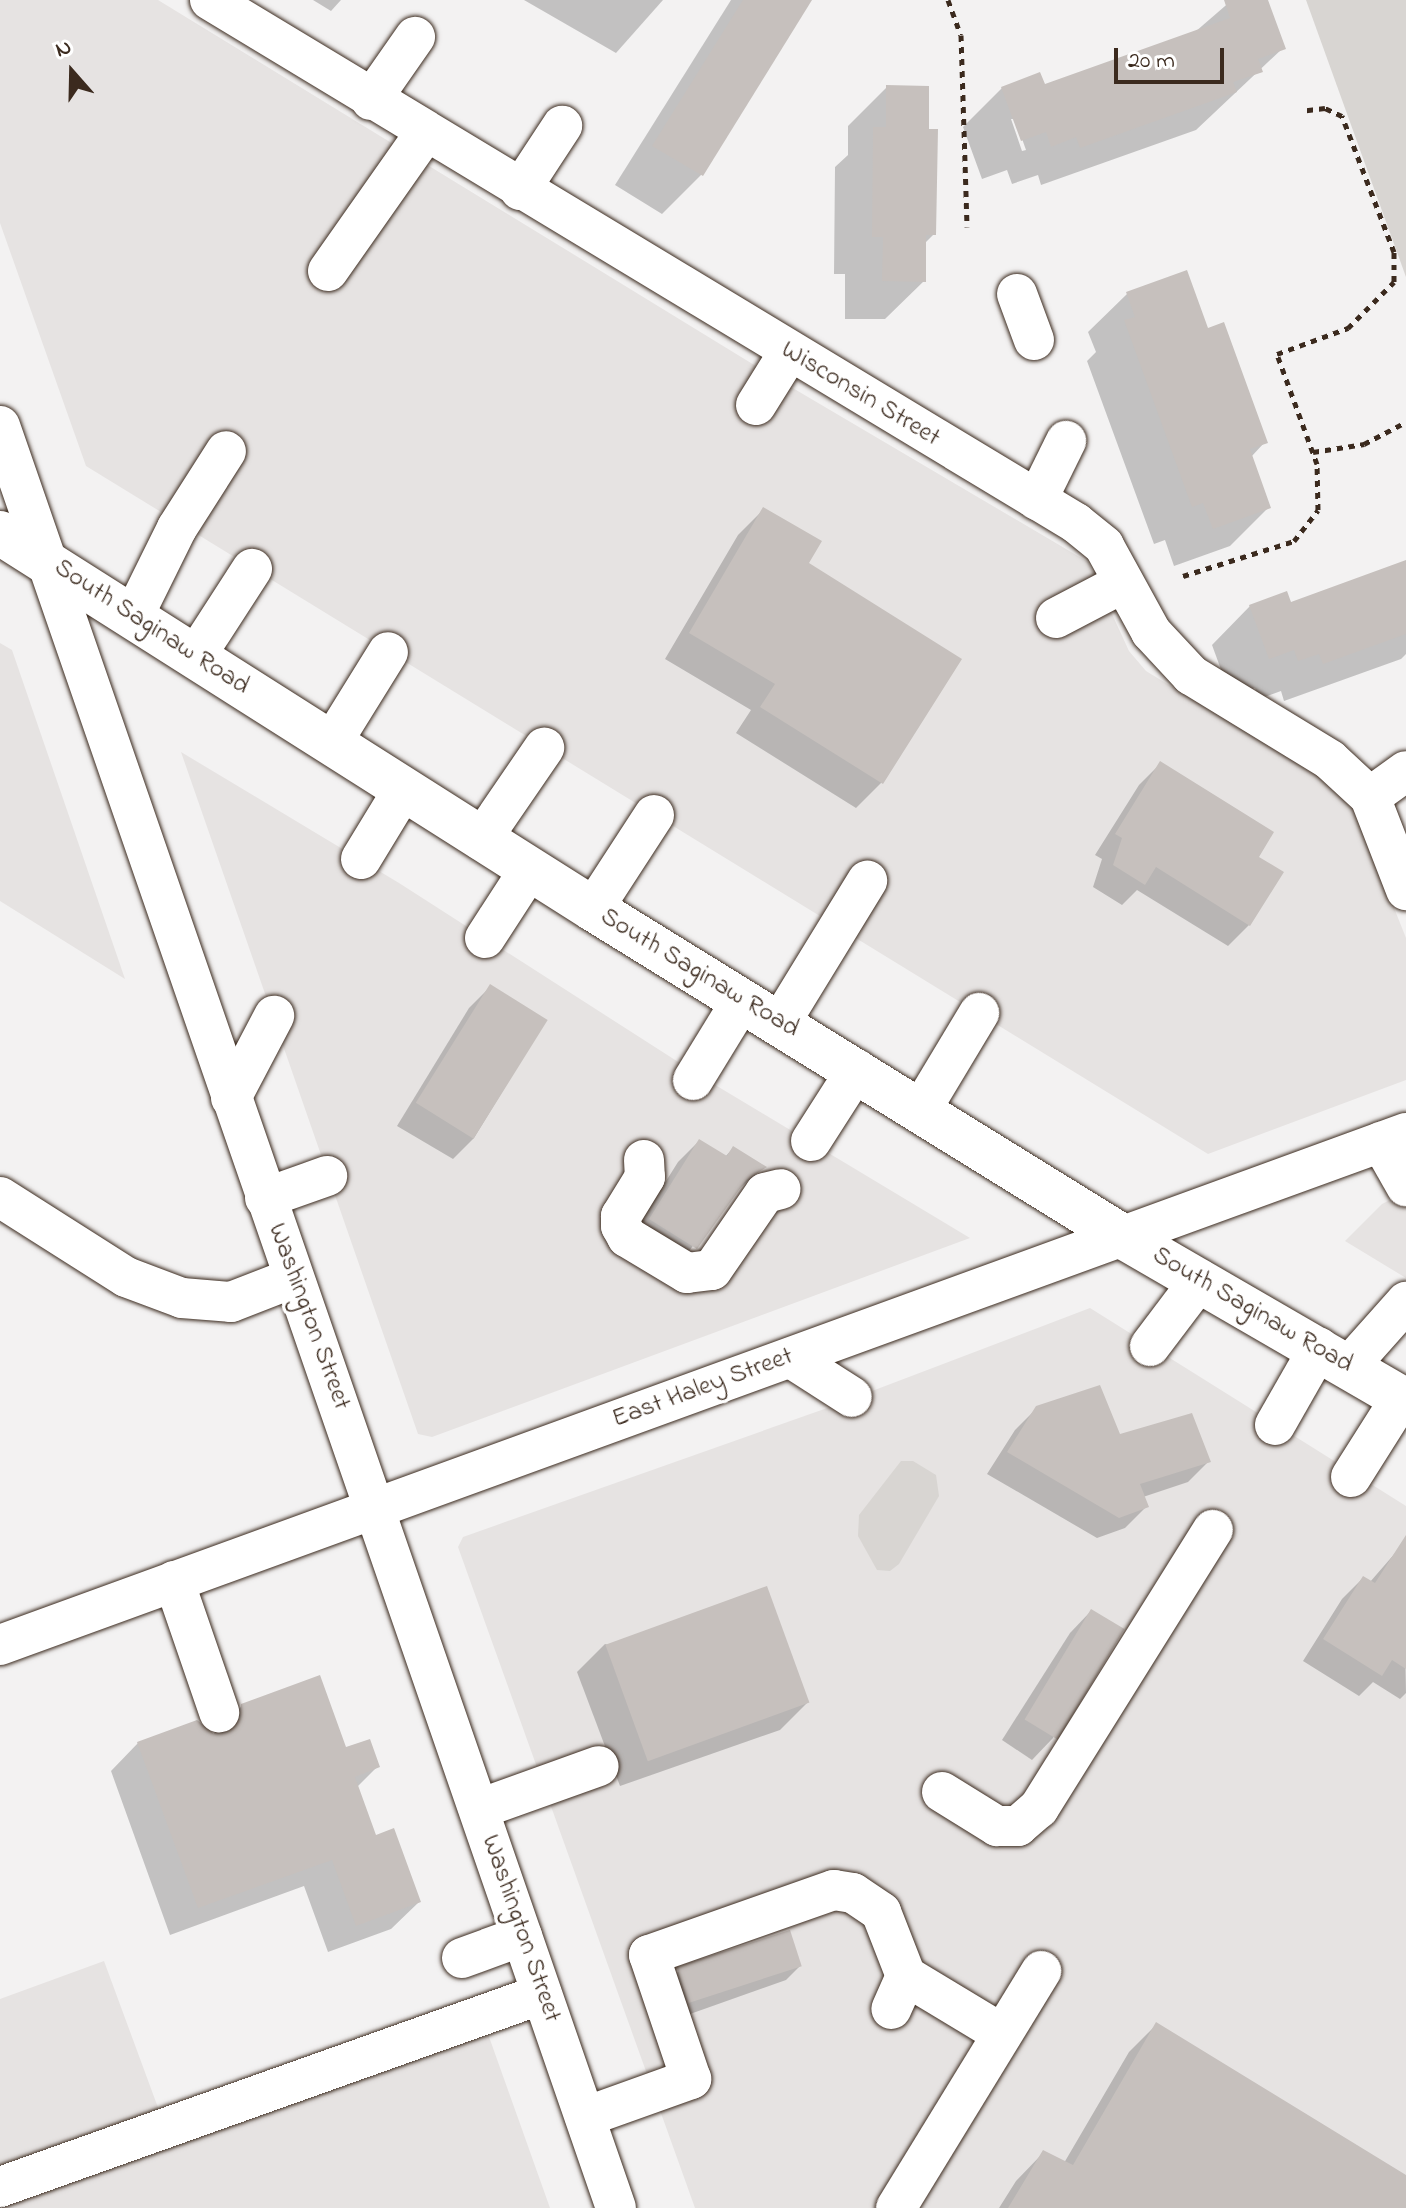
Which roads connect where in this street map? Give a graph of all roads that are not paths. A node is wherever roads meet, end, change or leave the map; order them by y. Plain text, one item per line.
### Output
1 (210, 0) edge
2 (415, 37) dead end
3 (371, 100) junction
4 (562, 126) dead end
5 (425, 133) junction
6 (520, 190) junction
7 (328, 271) dead end
8 (1017, 294) dead end
9 (1034, 340) dead end
10 (789, 352) junction
11 (756, 405) dead end
12 (0, 426) edge
13 (1066, 441) dead end
14 (226, 451) dead end
15 (1037, 500) junction
16 (0, 533) edge
17 (47, 561) junction
18 (252, 569) dead end
19 (1123, 583) junction
20 (133, 617) junction
21 (1056, 618) dead end
22 (388, 652) dead end
23 (195, 657) junction
24 (331, 744) junction
25 (544, 748) dead end
26 (1406, 771) edge
27 (403, 790) junction
28 (1370, 797) junction
29 (654, 815) dead end
30 (481, 840) junction
31 (361, 859) dead end
32 (529, 870) junction
33 (867, 881) dead end
34 (1406, 890) edge
35 (593, 909) junction
36 (485, 938) dead end
37 (742, 1000) junction
38 (979, 1013) dead end
39 (274, 1016) dead end
40 (780, 1023) junction
41 (857, 1069) junction
42 (693, 1080) dead end
43 (231, 1098) junction
44 (922, 1108) junction
45 (1394, 1137) edge
46 (811, 1141) dead end
47 (644, 1160) dead end
48 (327, 1176) dead end
49 (1406, 1186) edge
50 (781, 1189) dead end
51 (0, 1197) edge
52 (265, 1198) junction
53 (1125, 1238) junction
54 (293, 1278) junction
55 (1200, 1280) junction
56 (1406, 1302) edge
57 (1150, 1346) dead end
58 (1334, 1357) junction
59 (791, 1358) junction
60 (852, 1397) dead end
61 (1404, 1400) edge
62 (1275, 1425) dead end
63 (1351, 1477) dead end
64 (375, 1508) junction
65 (1213, 1530) dead end
66 (174, 1581) junction
67 (0, 1645) edge
68 (219, 1712) dead end
69 (599, 1766) dead end
70 (942, 1792) dead end
71 (479, 1809) junction
72 (522, 1936) junction
73 (462, 1958) dead end
74 (1041, 1971) dead end
75 (542, 1994) junction
76 (1002, 2034) junction
77 (585, 2117) junction
78 (0, 2187) edge
79 (616, 2208) edge
80 (896, 2208) edge

1 - 3 street, Wisconsin Street
2 - 3 street
3 - 5 street, Wisconsin Street
4 - 6 street
5 - 6 street, Wisconsin Street
5 - 7 street
6 - 10 street, Wisconsin Street
8 - 9 street
10 - 11 street
10 - 15 street, Wisconsin Street
12 - 17 street, Washington Street
13 - 15 street
14 - 20 street
15 - 19 street, Wisconsin Street
16 - 17 main road, South Saginaw Road
17 - 20 main road, South Saginaw Road
17 - 43 street, Washington Street
18 - 23 street
19 - 21 street
19 - 28 street, Wisconsin Street
20 - 23 main road, South Saginaw Road
22 - 24 street
23 - 24 main road, South Saginaw Road
24 - 27 main road, South Saginaw Road
25 - 30 street
26 - 28 street
27 - 30 main road, South Saginaw Road
27 - 31 street
28 - 34 street, Wisconsin Street
29 - 35 street
30 - 32 main road, South Saginaw Road
32 - 35 main road, South Saginaw Road
32 - 36 street
33 - 40 street
35 - 37 main road, South Saginaw Road
37 - 40 main road, South Saginaw Road
37 - 42 street
38 - 44 street
39 - 43 street
40 - 41 main road, South Saginaw Road
41 - 44 main road, South Saginaw Road
41 - 46 street
43 - 52 street, Washington Street
44 - 53 main road, South Saginaw Road
45 - 49 street
45 - 53 street, East Haley Street
47 - 50 street
48 - 52 street
51 - 54 street
52 - 54 street, Washington Street
53 - 55 main road, South Saginaw Road
53 - 59 street, East Haley Street
54 - 64 street, Washington Street
55 - 57 street
55 - 58 main road, South Saginaw Road
56 - 58 street
58 - 61 main road, South Saginaw Road
58 - 62 street
59 - 60 street
59 - 64 street, East Haley Street
61 - 63 street
64 - 66 street, East Haley Street
64 - 71 street, Washington Street
65 - 70 street
66 - 67 street, East Haley Street
66 - 68 street
69 - 71 street
71 - 72 street, Washington Street
72 - 73 street
72 - 75 street, Washington Street
74 - 76 street
75 - 77 street, Washington Street
75 - 78 street
76 - 77 street
76 - 80 street
77 - 79 street, Washington Street

